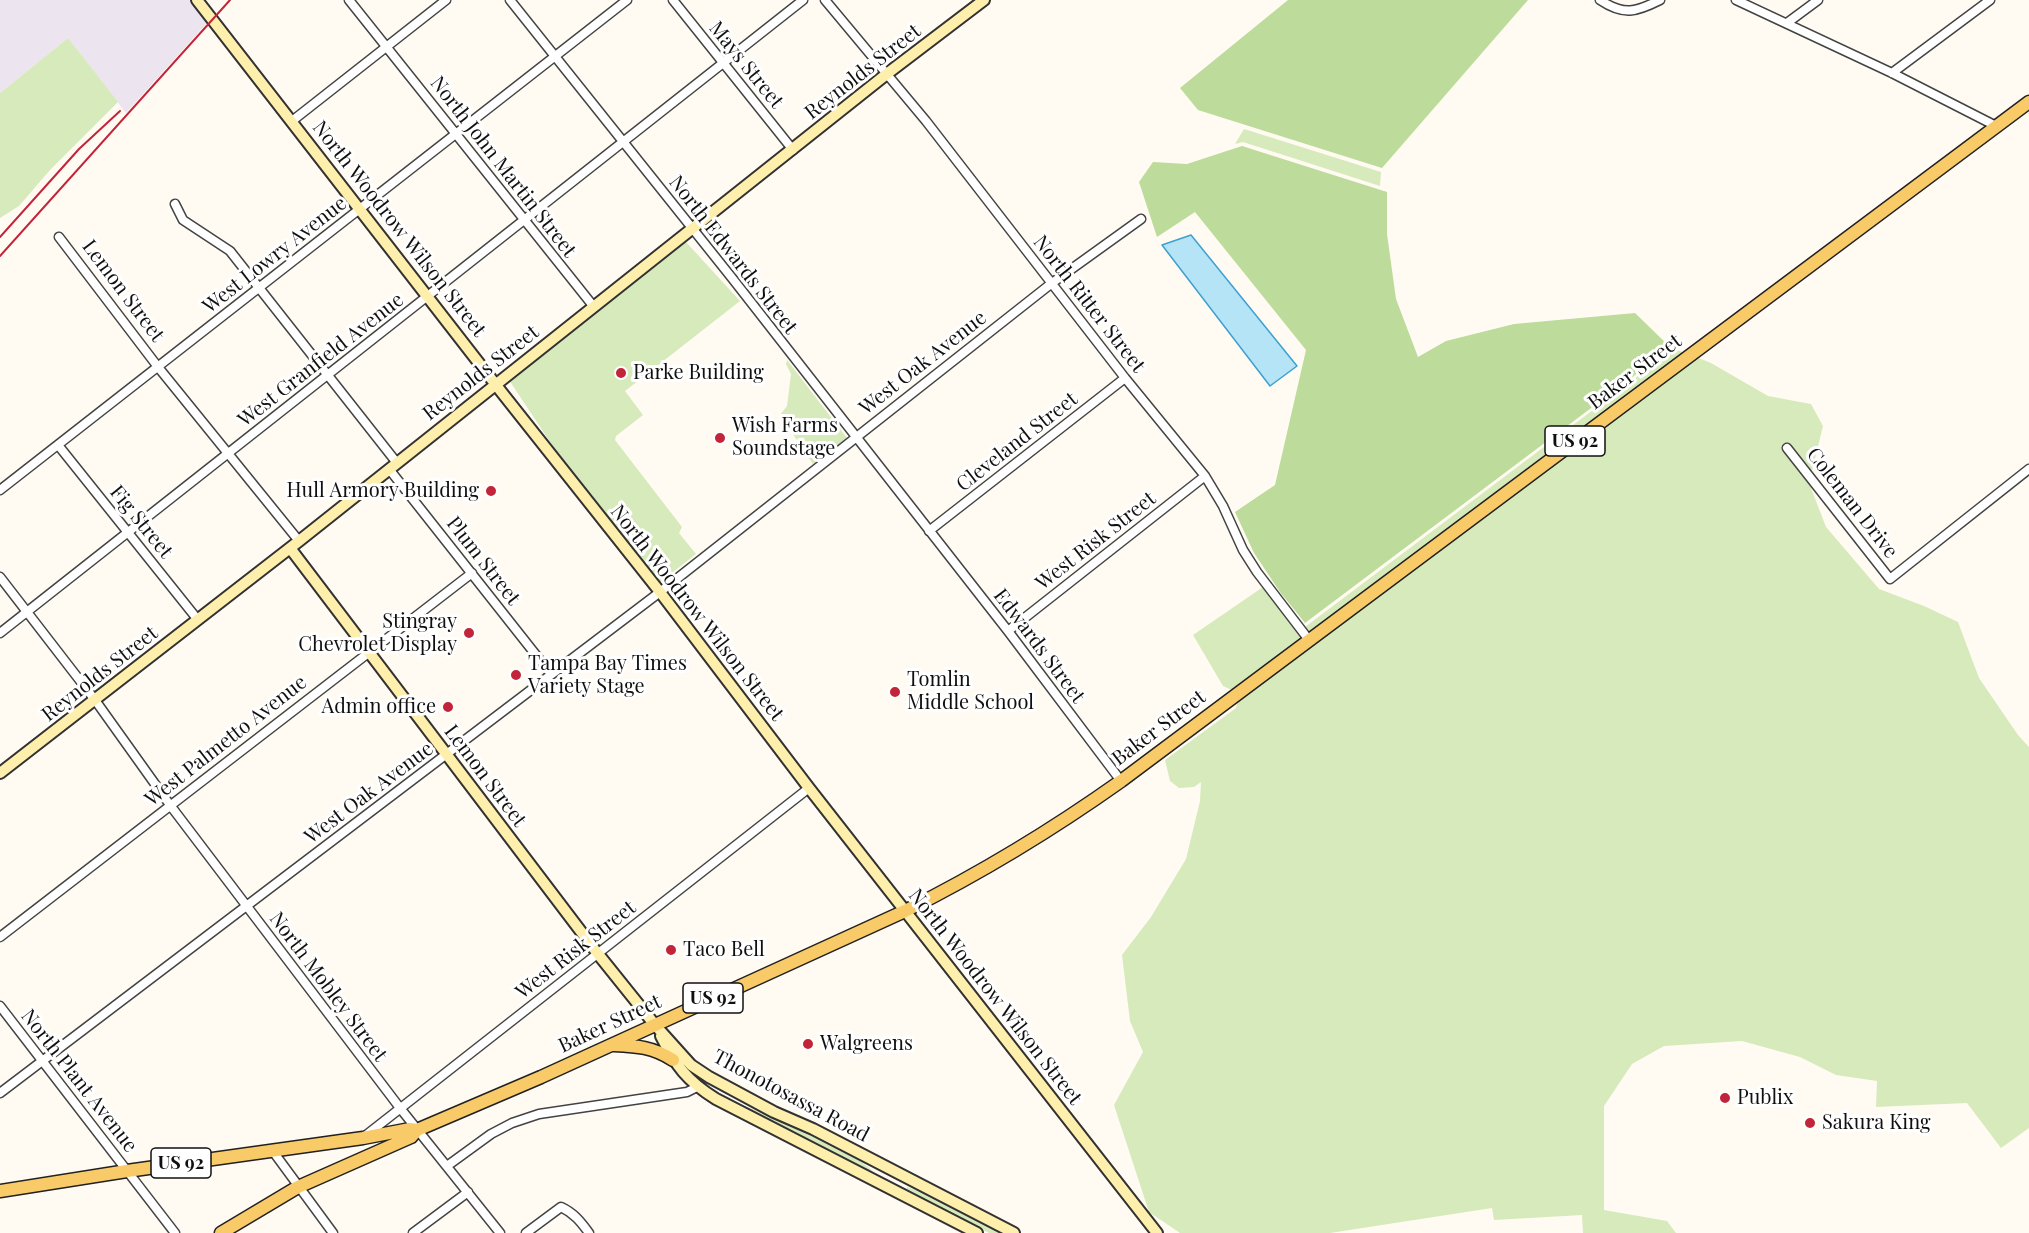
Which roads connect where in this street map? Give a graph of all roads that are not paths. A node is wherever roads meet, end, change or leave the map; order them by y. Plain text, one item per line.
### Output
1 (196, 0) edge
2 (349, 0) edge
3 (446, 0) edge
4 (510, 0) edge
5 (627, 0) edge
6 (673, 0) edge
7 (803, 0) edge
8 (825, 0) edge
9 (984, 0) edge
10 (1600, 0) edge
11 (1660, 0) edge
12 (1736, 0) edge
13 (1818, 0) edge
14 (1990, 0) edge
15 (1787, 23) junction
16 (387, 46) junction
17 (555, 57) junction
18 (723, 63) junction
19 (888, 73) junction
20 (1892, 73) junction
21 (2029, 102) edge
22 (292, 121) junction
23 (1996, 126) junction
24 (456, 134) junction
25 (624, 142) junction
26 (793, 150) junction
27 (175, 204) dead end
28 (360, 210) junction
29 (1141, 219) dead end
30 (525, 220) junction
31 (693, 229) junction
32 (59, 237) dead end
33 (1052, 283) junction
34 (258, 289) junction
35 (428, 297) junction
36 (594, 307) junction
37 (158, 367) junction
38 (328, 376) junction
39 (1125, 378) junction
40 (496, 384) junction
41 (855, 438) junction
42 (58, 445) junction
43 (1787, 448) dead end
44 (228, 454) junction
45 (393, 466) junction
46 (2029, 469) edge
47 (1205, 476) junction
48 (0, 490) edge
49 (929, 531) junction
50 (128, 532) junction
51 (294, 544) junction
52 (472, 573) junction
53 (0, 577) edge
54 (660, 592) junction
55 (28, 611) junction
56 (198, 620) junction
57 (1008, 631) junction
58 (0, 633) edge
59 (1309, 640) junction
60 (368, 652) junction
61 (551, 674) junction
62 (95, 700) junction
63 (446, 755) junction
64 (1, 769) edge
65 (1121, 781) junction
66 (809, 788) junction
67 (170, 805) junction
68 (247, 907) junction
69 (905, 911) junction
70 (0, 937) edge
71 (598, 954) junction
72 (0, 1006) edge
73 (655, 1024) junction
74 (610, 1045) junction
75 (673, 1060) junction
76 (42, 1062) junction
77 (691, 1065) junction
78 (697, 1087) junction
79 (731, 1089) junction
80 (0, 1093) edge
81 (400, 1108) junction
82 (417, 1130) junction
83 (363, 1138) junction
84 (272, 1150) junction
85 (447, 1166) junction
86 (127, 1171) junction
87 (298, 1187) junction
88 (0, 1191) edge
89 (468, 1192) junction
90 (175, 1233) edge
91 (221, 1233) edge
92 (333, 1233) edge
93 (413, 1233) edge
94 (500, 1233) edge
95 (526, 1233) edge
96 (589, 1233) edge
97 (977, 1233) edge
98 (1014, 1233) edge
99 (1157, 1233) edge

1 - 22 street, North Woodrow Wilson Street
2 - 16 street, North John Martin Street
3 - 16 street
4 - 17 street, North Edwards Street
5 - 17 street, West Lowry Avenue
6 - 18 street, Mays Street
7 - 18 street, West Granfield Avenue
8 - 19 street, North Ritter Street
9 - 19 street, Reynolds Street
10 - 11 street
12 - 15 street
13 - 15 street
14 - 20 street
15 - 20 street
16 - 22 street
16 - 24 street, North John Martin Street
17 - 24 street, West Lowry Avenue
17 - 25 street, North Edwards Street
18 - 25 street, West Granfield Avenue
18 - 26 street, Mays Street
19 - 26 street, Reynolds Street
19 - 33 street, North Ritter Street
20 - 23 street
21 - 23 main road, Baker Street / US 92
22 - 28 street, North Woodrow Wilson Street
23 - 59 main road, Baker Street / US 92
24 - 28 street, West Lowry Avenue
24 - 30 street, North John Martin Street
25 - 30 street, West Granfield Avenue
25 - 31 street, North Edwards Street
26 - 31 street, Reynolds Street
27 - 34 street
28 - 34 street, West Lowry Avenue
28 - 35 street, North Woodrow Wilson Street
29 - 33 street, West Oak Avenue
30 - 35 street, West Granfield Avenue
30 - 36 street, North John Martin Street
31 - 36 street, Reynolds Street
31 - 41 street, North Edwards Street
32 - 37 street, Lemon Street
33 - 39 street, North Ritter Street
33 - 41 street, West Oak Avenue
34 - 37 street, West Lowry Avenue
34 - 38 street, Plum Street
35 - 38 street, West Granfield Avenue
35 - 40 street, North Woodrow Wilson Street
36 - 40 street, Reynolds Street
37 - 42 street, West Lowry Avenue
37 - 44 street, Lemon Street
38 - 44 street, West Granfield Avenue
38 - 45 street, Plum Street
39 - 47 street, North Ritter Street
39 - 49 street, Cleveland Street
40 - 45 street, Reynolds Street
40 - 54 street, North Woodrow Wilson Street
41 - 49 street, North Edwards Street
41 - 54 street, West Oak Avenue
42 - 48 street, West Lowry Avenue
42 - 50 street, Fig Street
43 - 46 street, Coleman Drive
44 - 50 street, West Granfield Avenue
44 - 51 street, Lemon Street
45 - 51 street, Reynolds Street
45 - 52 street, Plum Street
47 - 57 street, West Risk Street
47 - 59 street, North Ritter Street
49 - 57 street, Edwards Street
50 - 55 street, West Granfield Avenue
50 - 56 street, Fig Street
51 - 56 street, Reynolds Street
51 - 60 street, Lemon Street
52 - 60 street, West Palmetto Avenue
52 - 61 street, Plum Street
53 - 55 street
54 - 61 street, West Oak Avenue
54 - 66 street, North Woodrow Wilson Street
55 - 58 street, West Granfield Avenue
55 - 62 street, North Mobley Street
56 - 62 street, Reynolds Street
57 - 65 street, Edwards Street
59 - 65 main road, Baker Street / US 92
60 - 63 street, Lemon Street
60 - 67 street, West Palmetto Avenue
61 - 63 street, West Oak Avenue
62 - 64 street, Reynolds Street
62 - 67 street, North Mobley Street
63 - 68 street, West Oak Avenue
63 - 71 street, Lemon Street
65 - 69 main road, Baker Street / US 92
66 - 69 street, North Woodrow Wilson Street
66 - 71 street, West Risk Street
67 - 68 street, North Mobley Street
67 - 70 street, West Palmetto Avenue
68 - 76 street, West Oak Avenue
68 - 81 street, North Mobley Street
69 - 73 main road, Baker Street / US 92
69 - 99 street, North Woodrow Wilson Street
71 - 73 street, Lemon Street
71 - 81 street, West Risk Street
72 - 76 street, North Plant Avenue
73 - 74 main road, Baker Street / US 92
73 - 75 street, Thonotosassa Road
73 - 77 street, Thonotosassa Road
74 - 75 main road
74 - 82 main road, Baker Street / US 92
75 - 78 street, Thonotosassa Road
76 - 80 street, West Oak Avenue
76 - 86 street, North Plant Avenue
77 - 78 street
77 - 79 street, Thonotosassa Road
78 - 79 street
78 - 85 street
78 - 97 street, Thonotosassa Road
79 - 98 street, Thonotosassa Road
81 - 82 street, North Mobley Street
81 - 83 street, West Risk Street
82 - 83 main road, US 92
82 - 85 street, North Mobley Street
82 - 87 main road, Baker Street / US 92
83 - 84 main road, US 92
84 - 86 main road, US 92
84 - 87 street
85 - 89 street, North Mobley Street
86 - 88 main road, US 92
86 - 90 street, North Plant Avenue
87 - 91 main road, Baker Street / US 92
87 - 92 street
89 - 93 street
89 - 94 street, North Mobley Street
95 - 96 street

